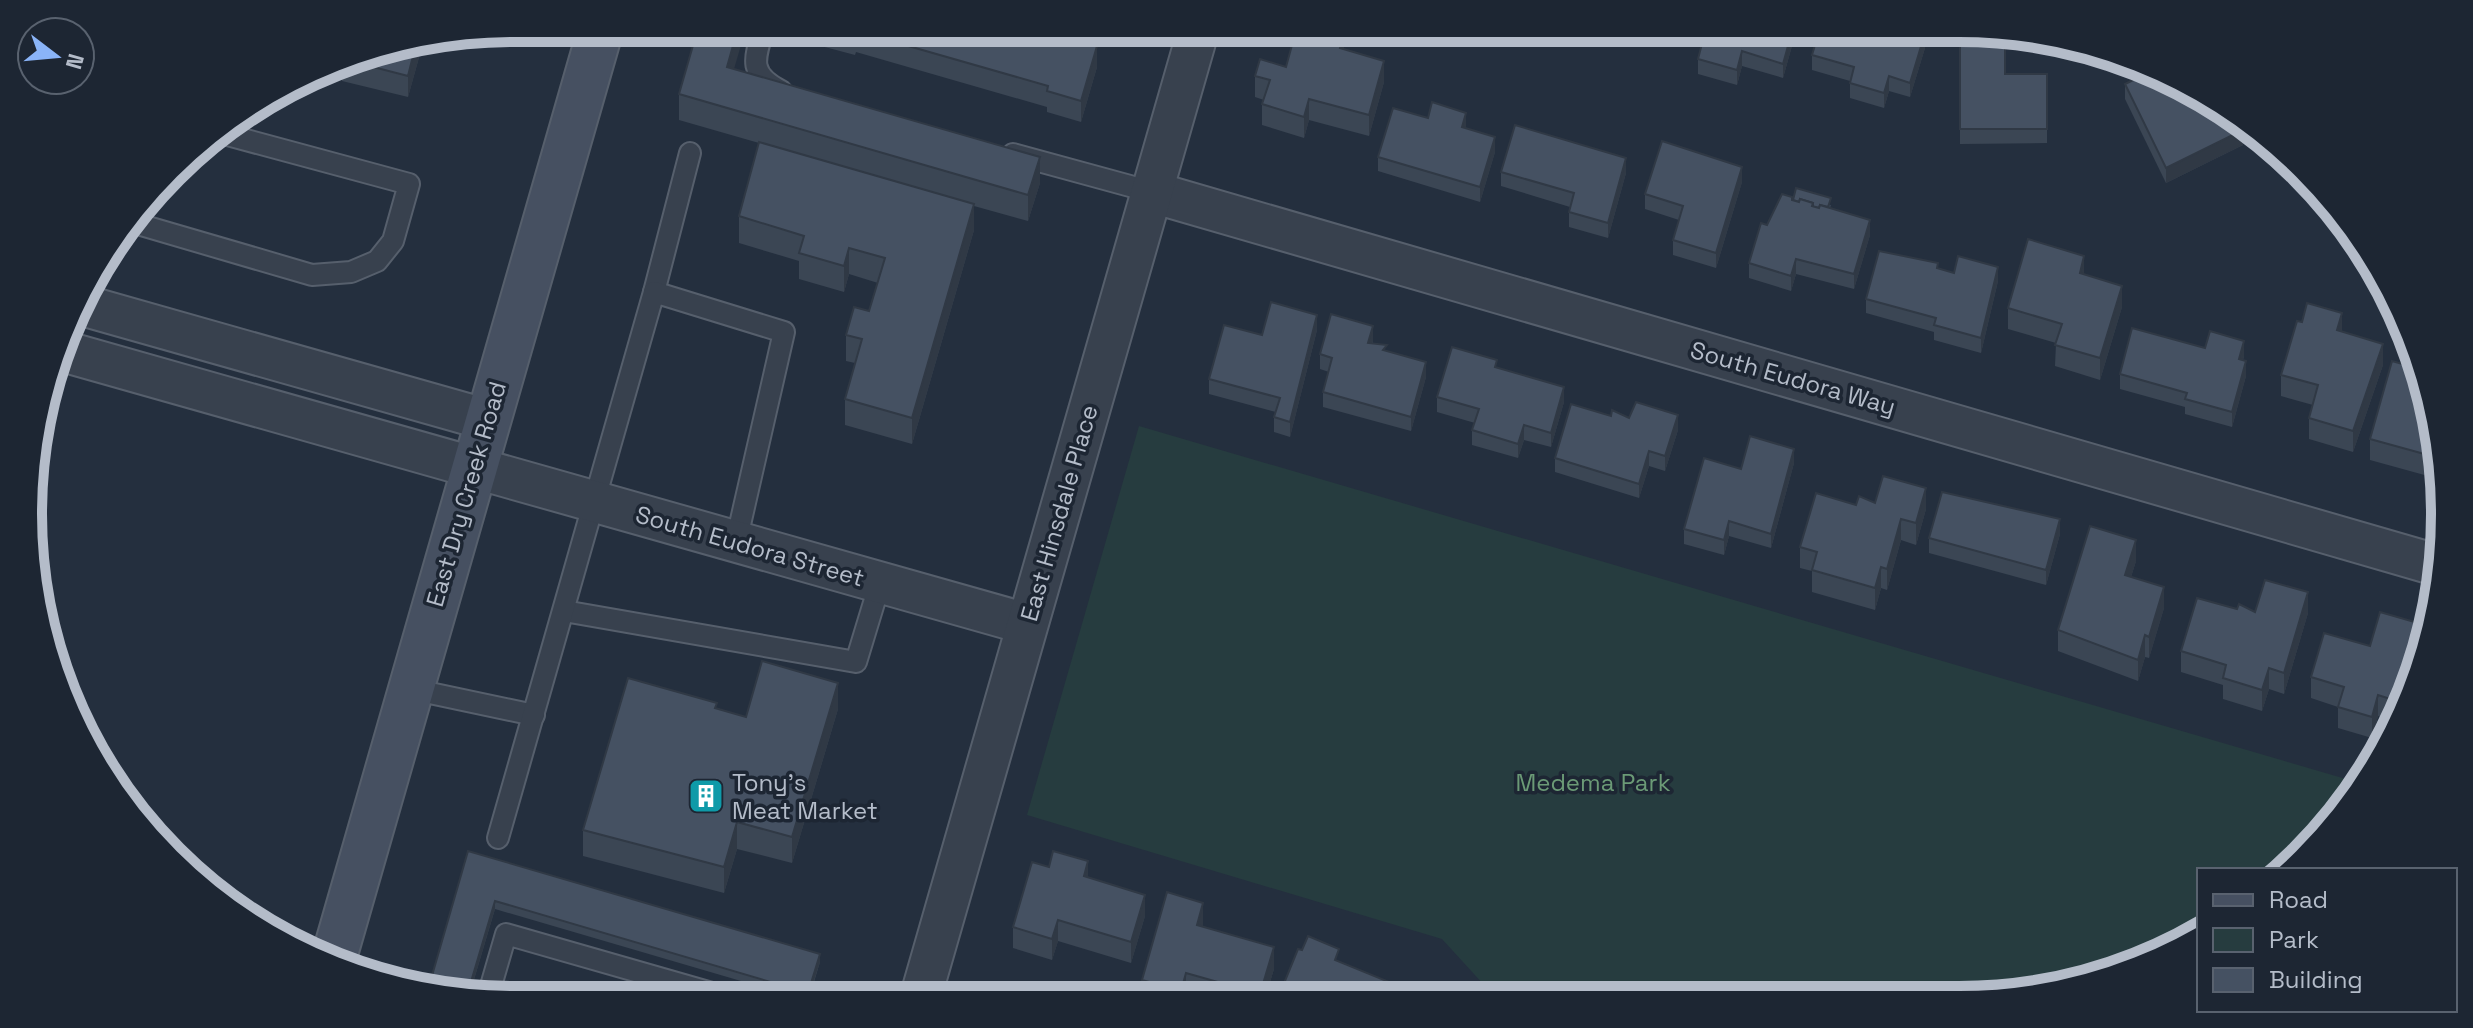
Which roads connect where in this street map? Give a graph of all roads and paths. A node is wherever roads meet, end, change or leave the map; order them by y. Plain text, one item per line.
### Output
1 (597, 42) edge
2 (760, 42) edge
3 (1195, 42) edge
4 (794, 94) edge
5 (232, 136) edge
6 (988, 147) edge
7 (690, 153) dead end
8 (1152, 192) junction
9 (141, 225) edge
10 (654, 292) junction
11 (90, 307) edge
12 (70, 353) edge
13 (488, 420) junction
14 (474, 466) junction
15 (597, 502) junction
16 (736, 542) junction
17 (2428, 563) edge
18 (880, 583) junction
19 (564, 611) junction
20 (1027, 624) junction
21 (411, 689) junction
22 (534, 715) junction
23 (498, 838) dead end
24 (336, 951) edge
25 (491, 985) edge
26 (688, 986) edge
27 (924, 986) edge

1 - 13 main road, East Dry Creek Road
2 - 4 lane
3 - 8 street, East Hinsdale Place
5 - 9 lane
6 - 8 lane
7 - 10 lane
8 - 17 street, South Eudora Way
8 - 20 street, East Hinsdale Place
10 - 15 lane
10 - 16 lane
11 - 13 street
12 - 14 street, South Eudora Street
13 - 14 main road, East Dry Creek Road
14 - 15 street, South Eudora Street
14 - 21 main road, East Dry Creek Road
15 - 16 street, South Eudora Street
15 - 19 lane
16 - 18 street, South Eudora Street
18 - 19 lane
18 - 20 street, South Eudora Street
19 - 22 lane
20 - 27 street, East Hinsdale Place
21 - 22 lane
21 - 24 main road, East Dry Creek Road
22 - 23 lane
25 - 26 lane

